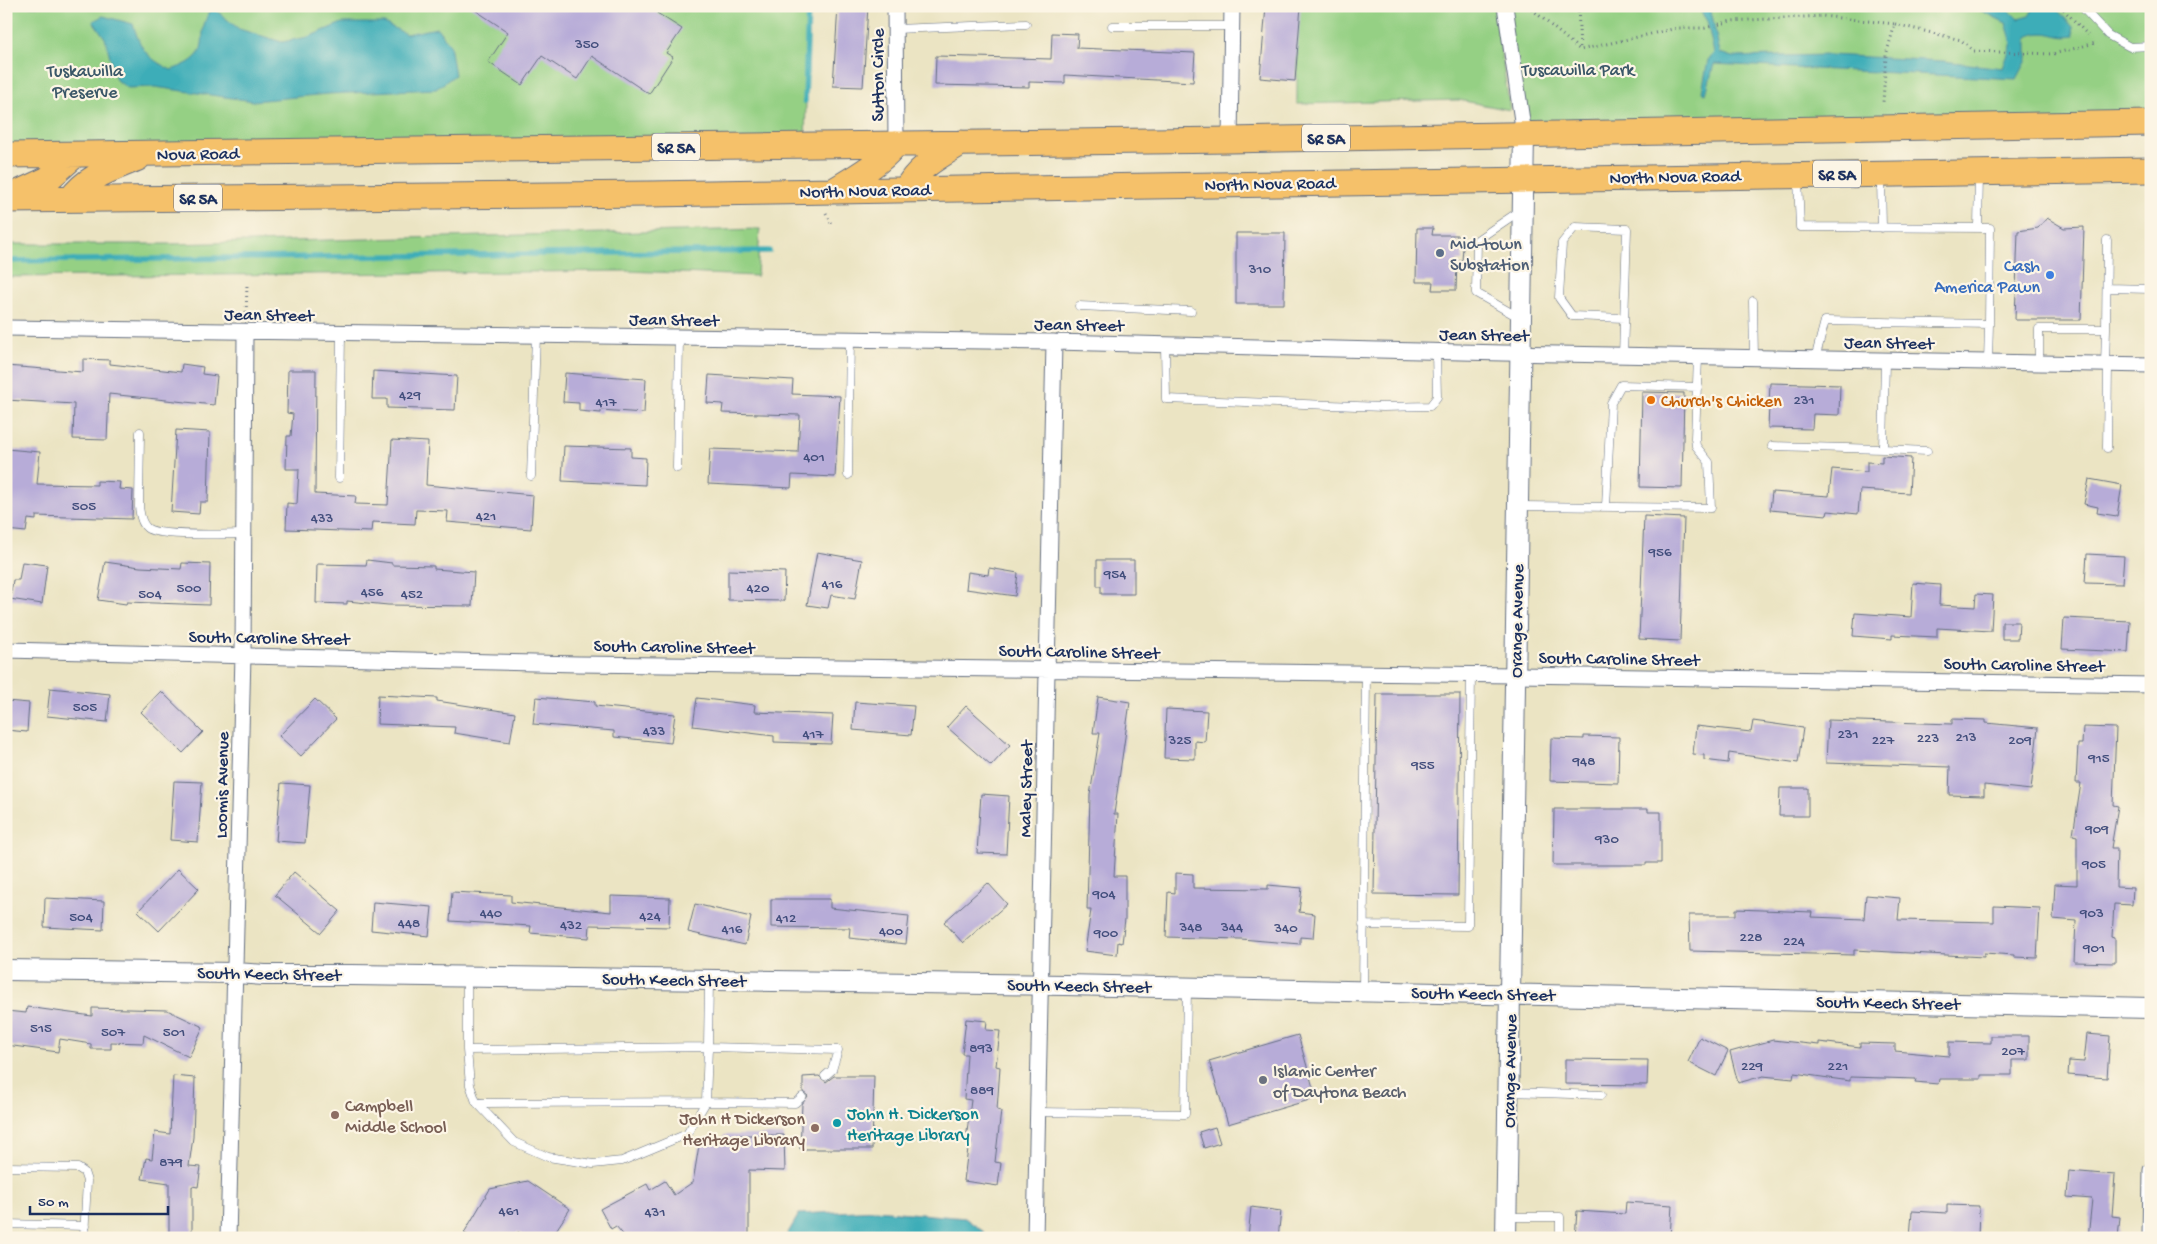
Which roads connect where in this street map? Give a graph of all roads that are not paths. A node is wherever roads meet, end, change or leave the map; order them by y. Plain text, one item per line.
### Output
1 (895, 6) edge
2 (1232, 6) edge
3 (1504, 6) edge
4 (2081, 6) edge
5 (1026, 24) dead end
6 (1112, 26) dead end
7 (1232, 26) junction
8 (895, 28) junction
9 (2151, 46) edge
10 (2151, 124) edge
11 (1524, 134) junction
12 (1230, 140) junction
13 (896, 144) junction
14 (961, 144) junction
15 (75, 154) junction
16 (147, 154) junction
17 (6, 156) edge
18 (2151, 170) edge
19 (1978, 172) junction
20 (1798, 174) junction
21 (1881, 174) junction
22 (1523, 179) junction
23 (906, 190) junction
24 (833, 191) junction
25 (6, 199) edge
26 (71, 199) junction
27 (1522, 209) junction
28 (1882, 228) junction
29 (1978, 228) junction
30 (2107, 240) dead end
31 (2106, 288) junction
32 (2151, 289) edge
33 (1753, 301) dead end
34 (1079, 306) dead end
35 (1191, 311) dead end
36 (1624, 318) junction
37 (1521, 319) junction
38 (1989, 324) junction
39 (6, 328) edge
40 (2106, 329) junction
41 (245, 332) junction
42 (341, 334) junction
43 (536, 336) junction
44 (679, 338) junction
45 (850, 339) junction
46 (1054, 342) junction
47 (1165, 345) junction
48 (1436, 352) junction
49 (1520, 354) junction
50 (1623, 356) junction
51 (1698, 357) junction
52 (1754, 358) junction
53 (1814, 359) junction
54 (1885, 360) junction
55 (1988, 362) junction
56 (2039, 363) junction
57 (2107, 365) junction
58 (2151, 365) edge
59 (1698, 387) junction
60 (140, 432) dead end
61 (1772, 446) dead end
62 (2107, 448) dead end
63 (1883, 449) junction
64 (1927, 451) dead end
65 (677, 468) dead end
66 (848, 475) dead end
67 (531, 476) dead end
68 (339, 478) dead end
69 (1518, 506) junction
70 (1606, 507) junction
71 (244, 534) junction
72 (6, 650) edge
73 (243, 655) junction
74 (1046, 669) junction
75 (1366, 673) junction
76 (1471, 674) junction
77 (1515, 675) junction
78 (2151, 685) edge
79 (1364, 925) junction
80 (6, 970) edge
81 (235, 973) junction
82 (468, 976) junction
83 (709, 980) junction
84 (1039, 984) junction
85 (1187, 987) junction
86 (1363, 991) junction
87 (1510, 993) junction
88 (2151, 1008) edge
89 (708, 1047) junction
90 (467, 1050) junction
91 (825, 1076) dead end
92 (1508, 1092) junction
93 (1601, 1095) dead end
94 (802, 1097) dead end
95 (476, 1102) junction
96 (706, 1102) junction
97 (1037, 1112) junction
98 (6, 1167) edge
99 (2151, 1170) edge
100 (1506, 1217) junction
101 (6, 1224) edge
102 (85, 1226) junction
103 (84, 1238) edge
104 (228, 1238) edge
105 (1035, 1238) edge
106 (1506, 1238) edge
107 (1560, 1238) edge
108 (2150, 1238) edge

1 - 8 street, Sutton Circle
2 - 7 street
3 - 11 street, Orange Avenue
4 - 9 lane
5 - 8 lane
6 - 7 lane
7 - 12 street
8 - 13 street, Sutton Circle
10 - 11 main road, SR 5A
11 - 12 main road, SR 5A
11 - 22 street, Orange Avenue
12 - 14 main road, SR 5A
13 - 14 main road, SR 5A
13 - 16 main road, Nova Road / SR 5A
13 - 24 main road
14 - 23 main road
15 - 16 main road, Nova Road / SR 5A
15 - 17 main road, Nova Road / SR 5A
15 - 25 main road
16 - 26 main road
18 - 19 main road, North Nova Road / SR 5A
19 - 21 main road, North Nova Road / SR 5A
19 - 29 lane
20 - 21 main road, North Nova Road / SR 5A
20 - 22 main road, North Nova Road / SR 5A
20 - 28 lane
21 - 28 lane
22 - 23 main road, North Nova Road / SR 5A
22 - 27 street, Orange Avenue
23 - 24 main road, North Nova Road / SR 5A
24 - 26 main road, North Nova Road / SR 5A
25 - 26 main road, SR 5A
27 - 37 street, Orange Avenue
27 - 37 lane
28 - 29 lane
29 - 38 lane
30 - 31 lane
31 - 32 lane
31 - 40 lane
33 - 52 lane
34 - 35 lane
36 - 36 lane
36 - 50 lane
37 - 49 street, Orange Avenue
38 - 53 lane
38 - 55 lane
39 - 41 street, Jean Street
40 - 56 lane
40 - 57 lane
41 - 42 street, Jean Street
41 - 71 street, Loomis Avenue
42 - 43 street, Jean Street
42 - 68 lane
43 - 44 street, Jean Street
43 - 67 lane
44 - 45 street, Jean Street
44 - 65 lane
45 - 46 street, Jean Street
45 - 66 lane
46 - 47 street, Jean Street
46 - 74 street, Maley Street
47 - 48 street, Jean Street
47 - 48 lane
48 - 49 street, Jean Street
49 - 50 street, Jean Street
49 - 69 street, Orange Avenue
50 - 51 street, Jean Street
51 - 52 street, Jean Street
51 - 59 lane
52 - 53 street, Jean Street
53 - 54 street, Jean Street
54 - 55 street, Jean Street
54 - 63 lane
55 - 56 street, Jean Street
56 - 57 street, Jean Street
57 - 58 street, Jean Street
57 - 62 lane
59 - 70 lane
59 - 70 lane
60 - 71 lane
61 - 63 lane
63 - 64 lane
69 - 70 lane
69 - 77 street, Orange Avenue
71 - 73 street, Loomis Avenue
72 - 73 street, South Caroline Street
73 - 74 street, South Caroline Street
73 - 81 street, Loomis Avenue
74 - 75 street, South Caroline Street
74 - 84 street, Maley Street
75 - 76 street, South Caroline Street
75 - 79 lane
76 - 77 street, South Caroline Street
76 - 79 lane
77 - 78 street, South Caroline Street
77 - 87 street, Orange Avenue
79 - 86 lane
80 - 81 street, South Keech Street
81 - 82 street, South Keech Street
81 - 104 street, Loomis Avenue
82 - 83 street, South Keech Street
82 - 90 lane
83 - 84 street, South Keech Street
83 - 89 lane
84 - 85 street, South Keech Street
84 - 97 street, Maley Street
85 - 86 street, South Keech Street
85 - 97 lane
86 - 87 street, South Keech Street
87 - 88 street, South Keech Street
87 - 92 street, Orange Avenue
89 - 90 lane
89 - 91 lane
89 - 96 lane
90 - 95 lane
92 - 93 lane
92 - 100 street, Orange Avenue
94 - 96 lane
95 - 96 lane
95 - 96 lane
97 - 105 street, Maley Street
98 - 102 lane
99 - 108 street
100 - 106 street, Orange Avenue
100 - 107 lane
101 - 102 lane
102 - 103 lane

